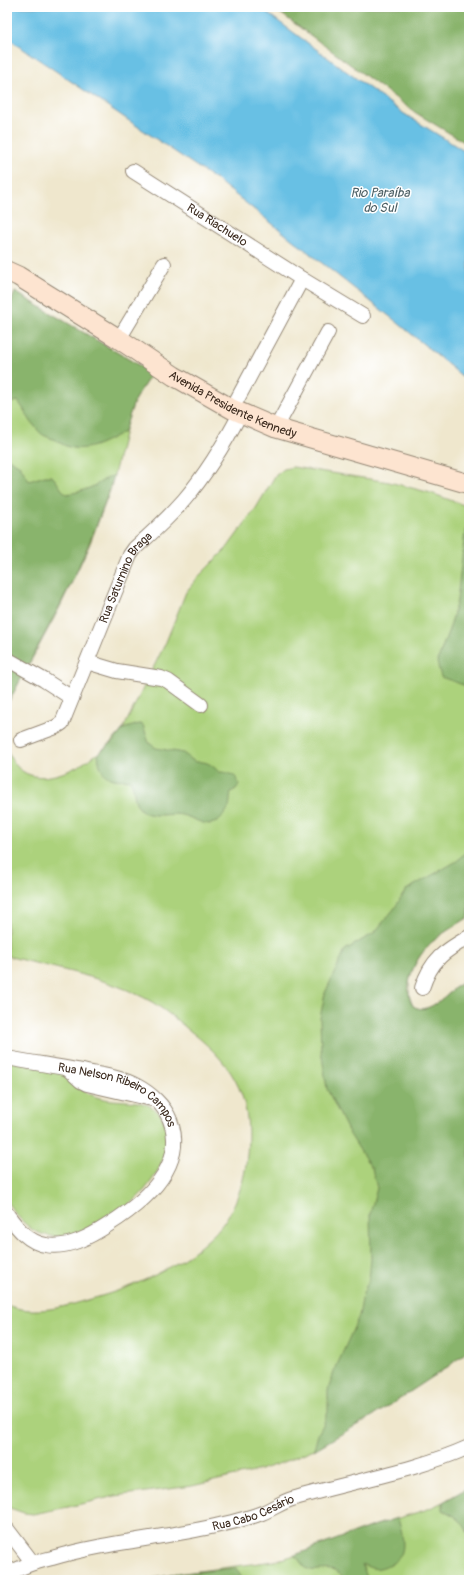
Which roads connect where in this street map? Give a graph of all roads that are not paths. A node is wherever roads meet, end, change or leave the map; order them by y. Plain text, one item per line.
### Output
1 (133, 171) dead end
2 (164, 264) dead end
3 (11, 274) edge
4 (302, 280) junction
5 (363, 316) dead end
6 (328, 332) dead end
7 (119, 340) junction
8 (237, 411) junction
9 (276, 428) junction
10 (469, 484) edge
11 (7, 659) edge
12 (87, 662) junction
13 (72, 698) junction
14 (201, 705) dead end
15 (21, 740) dead end
16 (469, 937) edge
17 (422, 988) dead end
18 (7, 1058) edge
19 (7, 1214) edge
20 (469, 1447) edge
21 (7, 1529) edge
22 (33, 1563) junction
23 (7, 1575) edge

1 - 4 street, Rua Riachuelo
2 - 7 street
3 - 7 main road, Avenida Presidente Kennedy
4 - 5 street, Rua Riachuelo
4 - 8 street
6 - 9 street
7 - 8 main road, Avenida Presidente Kennedy
8 - 9 main road, Avenida Presidente Kennedy
8 - 12 street, Rua Saturnino Braga
9 - 10 main road, Avenida Presidente Kennedy
11 - 13 street
12 - 13 street, Rua Saturnino Braga
12 - 14 street
13 - 15 street, Rua Saturnino Braga
16 - 17 street
18 - 19 street, Rua Nelson Ribeiro Campos
20 - 22 street, Rua Cabo Cesário
21 - 22 street
22 - 23 street, Rua Cabo Cesário

